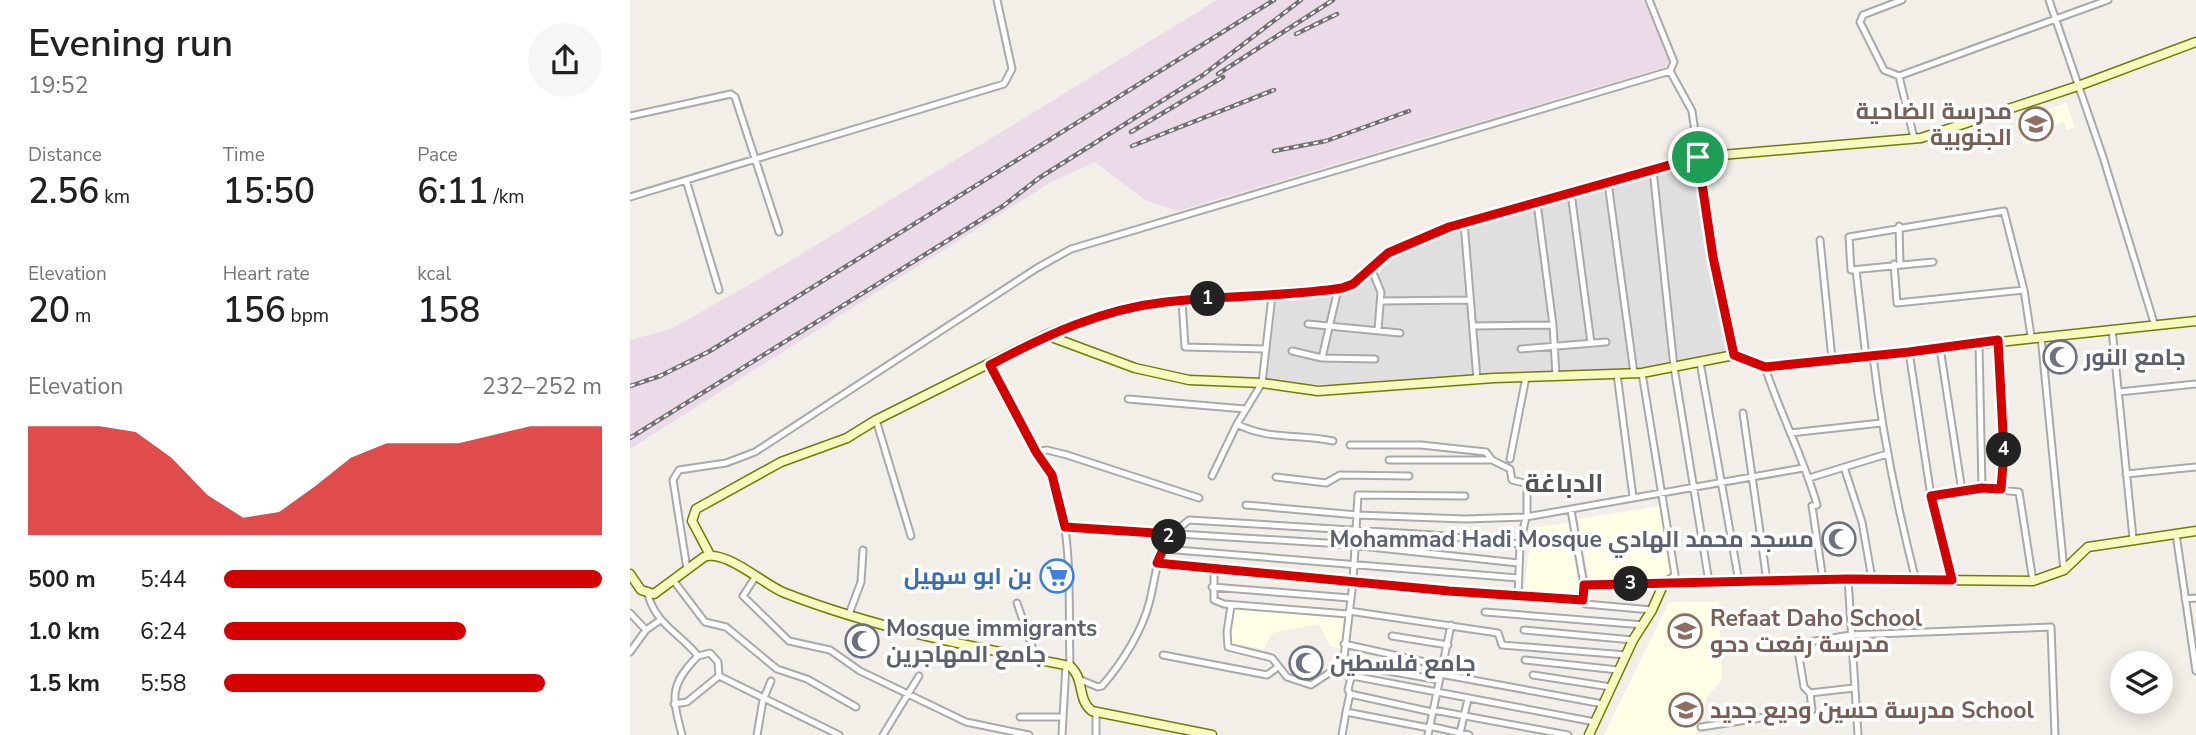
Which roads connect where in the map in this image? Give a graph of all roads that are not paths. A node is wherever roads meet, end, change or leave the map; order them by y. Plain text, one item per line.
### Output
1 (997, 0) edge
2 (1649, 0) edge
3 (1902, 0) edge
4 (2049, 0) edge
5 (2108, 0) edge
6 (2056, 19) junction
7 (2196, 43) edge
8 (1670, 71) junction
9 (1899, 76) junction
10 (2078, 86) junction
11 (630, 116) edge
12 (1914, 138) junction
13 (1698, 157) junction
14 (756, 160) junction
15 (1653, 170) junction
16 (686, 180) junction
17 (1608, 183) junction
18 (1571, 193) junction
19 (630, 197) edge
20 (1537, 203) junction
21 (1464, 223) junction
22 (1899, 226) junction
23 (779, 232) dead end
24 (1820, 240) dead end
25 (1933, 262) dead end
26 (1897, 264) junction
27 (1371, 268) junction
28 (1856, 270) junction
29 (1338, 289) junction
30 (719, 290) dead end
31 (2025, 290) junction
32 (1272, 296) junction
33 (1471, 300) junction
34 (1182, 301) junction
35 (1381, 301) junction
36 (2196, 321) edge
37 (1308, 324) dead end
38 (1553, 325) junction
39 (1330, 326) junction
40 (1473, 326) junction
41 (2155, 326) junction
42 (2112, 329) junction
43 (1378, 330) junction
44 (1400, 333) dead end
45 (1046, 335) junction
46 (2041, 335) junction
47 (2031, 336) junction
48 (1998, 340) junction
49 (1606, 342) dead end
50 (1979, 342) junction
51 (1591, 343) junction
52 (1555, 346) junction
53 (1940, 348) junction
54 (1266, 349) junction
55 (1521, 349) dead end
56 (1292, 351) dead end
57 (1909, 352) junction
58 (1734, 355) junction
59 (1870, 356) junction
60 (1322, 358) junction
61 (1375, 359) dead end
62 (1832, 359) junction
63 (1700, 362) junction
64 (990, 365) junction
65 (1674, 367) junction
66 (1765, 367) junction
67 (1638, 373) junction
68 (1617, 374) junction
69 (1556, 376) junction
70 (1526, 377) junction
71 (1477, 379) junction
72 (1262, 383) junction
73 (2196, 384) edge
74 (2119, 393) junction
75 (1128, 399) dead end
76 (1245, 409) junction
77 (1743, 413) dead end
78 (876, 420) junction
79 (1881, 423) junction
80 (1237, 424) junction
81 (1790, 433) junction
82 (1332, 441) dead end
83 (1350, 445) dead end
84 (1036, 452) junction
85 (1887, 454) junction
86 (1510, 459) dead end
87 (1389, 460) dead end
88 (1492, 460) junction
89 (1844, 467) junction
90 (2196, 467) edge
91 (1803, 468) junction
92 (2126, 474) junction
93 (1212, 476) dead end
94 (1409, 476) dead end
95 (1276, 477) dead end
96 (1359, 477) junction
97 (1751, 477) junction
98 (1809, 478) junction
99 (1721, 482) junction
100 (1694, 486) junction
101 (1982, 488) junction
102 (2001, 489) junction
103 (1962, 491) junction
104 (1659, 492) junction
105 (1358, 495) junction
106 (1465, 496) dead end
107 (1931, 496) junction
108 (1633, 497) junction
109 (1199, 498) dead end
110 (1246, 505) dead end
111 (1571, 510) junction
112 (1357, 515) junction
113 (1527, 516) junction
114 (1065, 527) junction
115 (1356, 531) junction
116 (2196, 531) edge
117 (1170, 534) junction
118 (2176, 534) junction
119 (911, 536) dead end
120 (2133, 538) junction
121 (1520, 544) junction
122 (1354, 548) junction
123 (1164, 549) junction
124 (863, 550) dead end
125 (710, 555) junction
126 (1157, 563) junction
127 (1518, 563) junction
128 (1353, 565) junction
129 (687, 569) junction
130 (1214, 569) junction
131 (2064, 570) junction
132 (630, 573) edge
133 (757, 575) junction
134 (1518, 578) junction
135 (1848, 579) junction
136 (673, 580) junction
137 (1823, 580) junction
138 (1872, 580) junction
139 (1952, 580) junction
140 (1767, 581) junction
141 (1916, 581) junction
142 (2033, 581) junction
143 (1353, 582) junction
144 (1709, 582) junction
145 (1739, 582) junction
146 (1664, 583) junction
147 (1584, 585) junction
148 (1212, 587) junction
149 (648, 594) junction
150 (1518, 597) junction
151 (1350, 598) junction
152 (2196, 598) edge
153 (2185, 599) junction
154 (1583, 600) junction
155 (1017, 603) dead end
156 (1231, 606) junction
157 (1652, 610) junction
158 (1485, 612) dead end
159 (630, 613) edge
160 (1349, 613) junction
161 (849, 614) junction
162 (659, 621) junction
163 (1451, 625) junction
164 (1644, 625) junction
165 (646, 630) junction
166 (1524, 630) dead end
167 (1850, 635) junction
168 (1392, 636) dead end
169 (1633, 640) junction
170 (1344, 644) junction
171 (1448, 645) junction
172 (630, 652) edge
173 (1626, 654) junction
174 (1163, 655) dead end
175 (698, 656) junction
176 (1036, 658) junction
177 (1525, 660) dead end
178 (1343, 663) junction
179 (1068, 665) junction
180 (1443, 666) junction
181 (1278, 667) junction
182 (1618, 670) junction
183 (2196, 671) edge
184 (1342, 674) junction
185 (1533, 675) dead end
186 (719, 676) junction
187 (919, 676) dead end
188 (1351, 677) junction
189 (1439, 677) junction
190 (1081, 680) junction
191 (771, 681) dead end
192 (1611, 687) junction
193 (1854, 688) junction
194 (1437, 692) junction
195 (1810, 693) junction
196 (908, 694) junction
197 (1350, 694) junction
198 (1468, 699) junction
199 (763, 700) junction
200 (1604, 704) junction
201 (674, 705) junction
202 (856, 707) dead end
203 (1432, 711) junction
204 (1346, 712) junction
205 (1096, 713) junction
206 (1020, 717) dead end
207 (1062, 717) junction
208 (1464, 717) junction
209 (1595, 722) junction
210 (1701, 727) dead end
211 (1429, 730) edge
212 (1460, 734) edge
213 (682, 735) edge
214 (757, 735) edge
215 (839, 735) edge
216 (883, 735) edge
217 (1029, 735) edge
218 (1062, 735) edge
219 (1096, 735) edge
220 (1212, 735) edge
221 (1342, 735) edge
222 (1469, 735) edge
223 (1568, 735) edge
224 (1589, 735) edge
225 (1858, 735) edge
226 (2055, 735) edge

1 - 14 street
2 - 8 street
3 - 9 street
4 - 6 street
5 - 6 street
6 - 9 street
6 - 10 street
7 - 10 street
8 - 13 street
8 - 129 street
9 - 12 street
10 - 12 street
10 - 41 street
11 - 14 street
12 - 13 street
13 - 15 street
13 - 58 street
14 - 16 street
14 - 23 street
15 - 17 street
15 - 65 street
16 - 19 street
16 - 30 street
17 - 18 street
17 - 67 street
18 - 20 street
18 - 51 street
20 - 21 street
20 - 38 street
21 - 27 street
21 - 33 street
22 - 26 street
22 - 28 street
22 - 31 street
24 - 62 street
25 - 26 street
26 - 28 street
26 - 31 street
27 - 29 street
27 - 35 street
28 - 59 street
29 - 32 street
29 - 39 street
31 - 47 street
32 - 34 street
32 - 54 street
33 - 35 street
33 - 40 street
34 - 45 street
34 - 54 street
35 - 43 street
36 - 41 street
37 - 39 street
38 - 40 street
38 - 52 street
39 - 43 street
39 - 60 street
40 - 71 street
41 - 42 street
42 - 46 street
42 - 74 street
43 - 44 street
45 - 64 street
45 - 72 street
46 - 47 street
46 - 131 street
47 - 48 street
48 - 50 street
48 - 102 street
49 - 51 street
50 - 53 street
50 - 101 street
51 - 52 street
52 - 55 street
52 - 69 street
53 - 57 street
53 - 103 street
54 - 72 street
56 - 60 street
57 - 59 street
57 - 107 street
58 - 63 street
58 - 66 street
59 - 62 street
59 - 79 street
60 - 61 street
62 - 66 street
63 - 65 street
63 - 99 street
64 - 78 street
64 - 84 street
65 - 67 street
65 - 100 street
66 - 81 street
67 - 68 street
67 - 104 street
68 - 69 street
68 - 108 street
69 - 70 street
70 - 71 street
70 - 86 street
71 - 72 street
72 - 76 street
73 - 74 street
74 - 92 street
75 - 76 street
76 - 80 street
77 - 97 street
78 - 119 street
78 - 125 street
79 - 81 street
79 - 85 street
80 - 82 street
80 - 93 street
81 - 91 street
83 - 88 street
84 - 109 street
84 - 114 street
85 - 89 street
85 - 141 street
87 - 88 street
88 - 113 street
89 - 98 street
89 - 138 street
90 - 92 street
91 - 97 street
91 - 98 street
92 - 120 street
94 - 96 street
95 - 96 street
96 - 105 street
97 - 99 street
97 - 140 street
98 - 137 street
99 - 100 street
99 - 145 street
100 - 104 street
100 - 144 street
101 - 102 street
101 - 103 street
102 - 142 street
103 - 107 street
104 - 108 street
104 - 146 street
105 - 106 street
105 - 112 street
107 - 139 street
108 - 111 street
110 - 112 street
111 - 113 street
111 - 147 street
112 - 113 street
112 - 115 street
113 - 121 street
114 - 117 street
114 - 179 street
115 - 117 street
115 - 121 street
115 - 122 street
116 - 118 street
117 - 122 street
117 - 123 street
118 - 120 street
118 - 153 street
120 - 131 street
121 - 127 street
122 - 127 street
122 - 128 street
123 - 126 street
123 - 128 street
124 - 161 street
125 - 129 street
125 - 133 street
126 - 130 street
126 - 190 street
127 - 134 street
128 - 134 street
128 - 143 street
129 - 136 street
130 - 143 street
130 - 148 street
131 - 142 street
132 - 149 street
133 - 161 street
133 - 196 street
134 - 150 street
135 - 137 street
135 - 138 street
135 - 167 street
136 - 149 street
136 - 202 street
137 - 140 street
138 - 141 street
139 - 141 street
139 - 142 street
140 - 145 street
143 - 150 street
143 - 151 street
144 - 145 street
144 - 146 street
146 - 147 street
146 - 157 street
147 - 154 street
148 - 151 street
148 - 156 street
149 - 162 street
150 - 154 street
151 - 160 street
152 - 153 street
153 - 183 street
154 - 157 street
155 - 176 street
156 - 160 street
156 - 181 street
157 - 164 street
158 - 164 street
159 - 165 street
160 - 163 street
160 - 170 street
161 - 176 street
162 - 165 street
162 - 175 street
163 - 171 street
163 - 173 street
164 - 169 street
165 - 172 street
166 - 169 street
167 - 193 street
167 - 195 street
167 - 226 street
168 - 171 street
169 - 173 street
170 - 178 street
170 - 180 street
171 - 180 street
173 - 182 street
174 - 181 street
175 - 186 street
175 - 201 street
176 - 179 street
177 - 182 street
178 - 184 street
178 - 189 street
179 - 190 street
179 - 207 street
180 - 189 street
181 - 184 street
182 - 192 street
184 - 188 street
185 - 192 street
186 - 199 street
186 - 201 street
187 - 196 street
188 - 194 street
188 - 197 street
189 - 194 street
189 - 200 street
190 - 205 street
191 - 199 street
192 - 200 street
193 - 195 street
193 - 225 street
194 - 198 street
194 - 203 street
195 - 210 street
196 - 216 street
196 - 217 street
197 - 203 street
197 - 204 street
198 - 208 street
198 - 209 street
199 - 214 street
199 - 215 street
200 - 209 street
201 - 213 street
203 - 208 street
203 - 211 street
204 - 211 street
204 - 221 street
205 - 219 street
205 - 220 street
206 - 207 street
207 - 218 street
208 - 212 street
208 - 223 street
209 - 224 street
211 - 212 street
212 - 222 street

